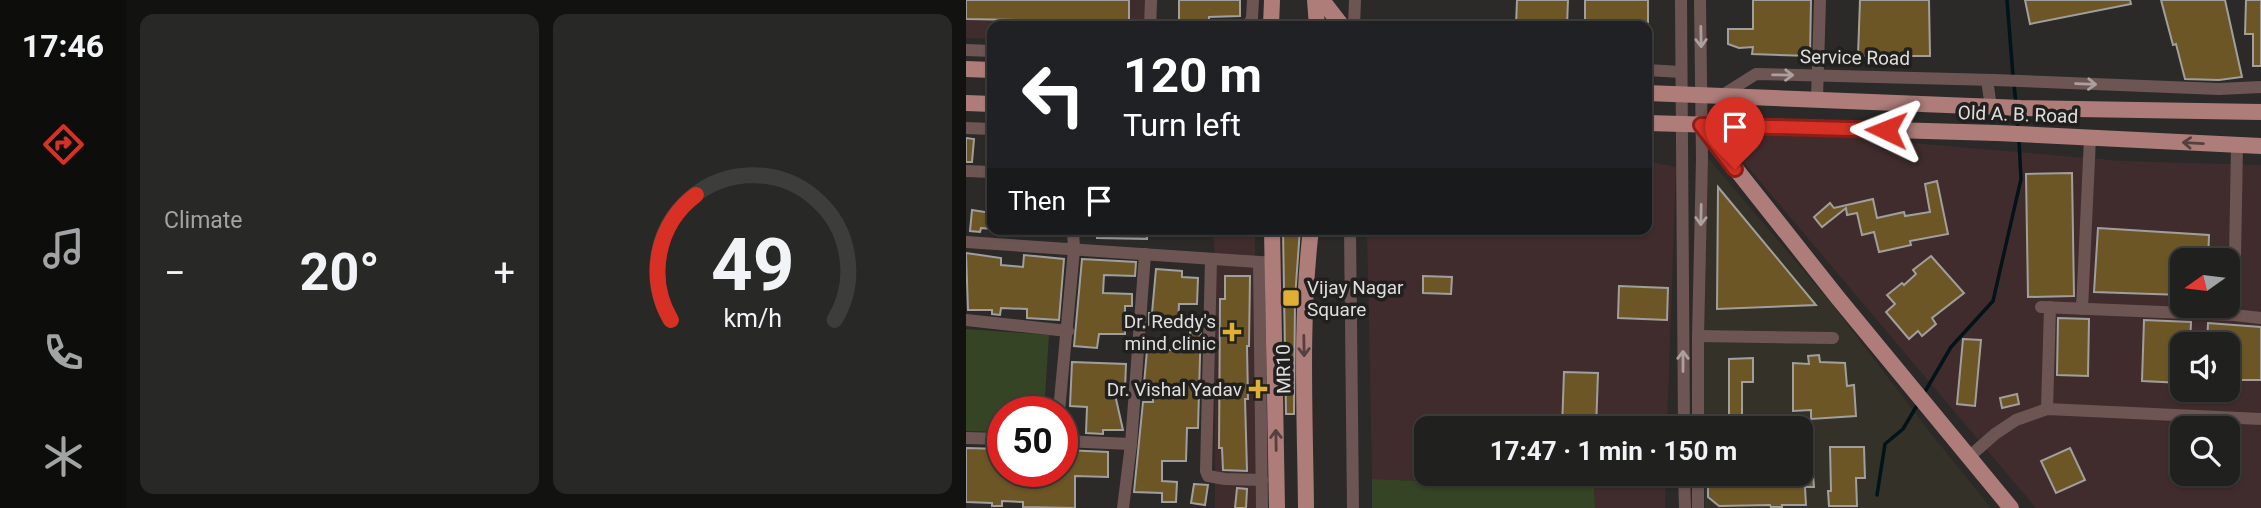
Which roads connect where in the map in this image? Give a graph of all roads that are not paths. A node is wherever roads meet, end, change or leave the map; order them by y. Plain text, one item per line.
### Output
1 (1151, 0) edge
2 (1253, 0) edge
3 (1272, 0) edge
4 (1315, 0) edge
5 (1322, 0) edge
6 (1355, 0) edge
7 (1681, 0) edge
8 (1700, 0) edge
9 (1820, 0) edge
10 (1150, 21) edge
11 (1250, 21) edge
12 (1271, 21) edge
13 (1317, 21) edge
14 (1338, 21) edge
15 (1354, 21) edge
16 (966, 50) edge
17 (987, 51) edge
18 (966, 69) edge
19 (987, 70) edge
20 (1652, 70) edge
21 (1681, 72) junction
22 (1818, 75) junction
23 (1991, 80) junction
24 (2261, 87) edge
25 (1652, 93) edge
26 (1682, 95) junction
27 (1701, 96) junction
28 (1721, 96) junction
29 (1817, 98) junction
30 (966, 103) edge
31 (987, 104) edge
32 (1994, 107) junction
33 (2261, 112) edge
34 (1652, 123) edge
35 (1682, 124) junction
36 (1701, 125) junction
37 (966, 128) edge
38 (987, 129) edge
39 (2090, 138) junction
40 (2237, 145) junction
41 (2261, 146) edge
42 (966, 171) edge
43 (987, 172) edge
44 (1073, 235) edge
45 (1271, 235) edge
46 (1310, 235) edge
47 (1350, 235) edge
48 (966, 242) edge
49 (2235, 248) edge
50 (1074, 250) junction
51 (1145, 254) junction
52 (1211, 258) junction
53 (1266, 263) junction
54 (2082, 309) junction
55 (2170, 312) edge
56 (2240, 316) edge
57 (2261, 318) edge
58 (966, 320) edge
59 (1068, 331) junction
60 (1698, 337) junction
61 (1833, 338) dead end
62 (1061, 396) edge
63 (2047, 409) junction
64 (1684, 416) edge
65 (1698, 416) edge
66 (2261, 419) edge
67 (966, 438) edge
68 (987, 439) edge
69 (1078, 442) edge
70 (1130, 444) junction
71 (1970, 456) junction
72 (1262, 480) junction
73 (1684, 486) edge
74 (1698, 486) edge
75 (1122, 508) edge
76 (1262, 508) edge
77 (1277, 508) edge
78 (1306, 508) edge
79 (1353, 508) edge
80 (1685, 508) edge
81 (1698, 508) edge
82 (2011, 508) edge

1 - 10 street
2 - 11 street
3 - 12 main road
4 - 13 main road
5 - 14 main road
6 - 15 street
7 - 21 street
8 -> 27 street
9 - 22 street
16 - 17 street
18 - 19 main road
20 - 21 street
21 - 26 street
22 - 23 street, Service Road
28 -> 22 street, Service Road
22 - 29 street
23 -> 24 street, Service Road
23 - 32 street
25 - 26 main road, Old A. B. Road
26 - 27 main road, Old A. B. Road
26 - 35 street
27 - 28 main road, Old A. B. Road
27 - 36 street
28 - 29 main road, Old A. B. Road
29 - 32 main road, Old A. B. Road
30 - 31 main road
32 - 33 main road, Old A. B. Road
34 - 35 main road, Old A. B. Road
35 - 36 main road, Old A. B. Road
64 -> 35 street
36 - 39 main road, Old A. B. Road
36 -> 60 street
36 - 71 main road
37 - 38 street
40 -> 39 main road, Old A. B. Road
39 - 54 street
40 - 41 main road, Old A. B. Road
40 - 49 street
42 - 43 street
44 - 50 street
45 - 53 main road, MR10
46 -> 78 main road, MR10
47 - 79 street
48 - 50 street
50 - 51 street
50 - 59 street
51 - 52 street
51 - 70 street
52 - 53 street
52 - 72 street
53 - 72 street
77 -> 53 main road, MR10
54 - 55 street
54 - 63 street
56 - 57 street
58 - 59 street
59 - 62 street
60 - 61 street
60 - 65 street
63 - 66 street
63 - 71 street
67 - 68 street
69 - 70 street
70 - 75 street
71 - 82 main road
72 - 76 street
73 - 80 street
74 - 81 street

